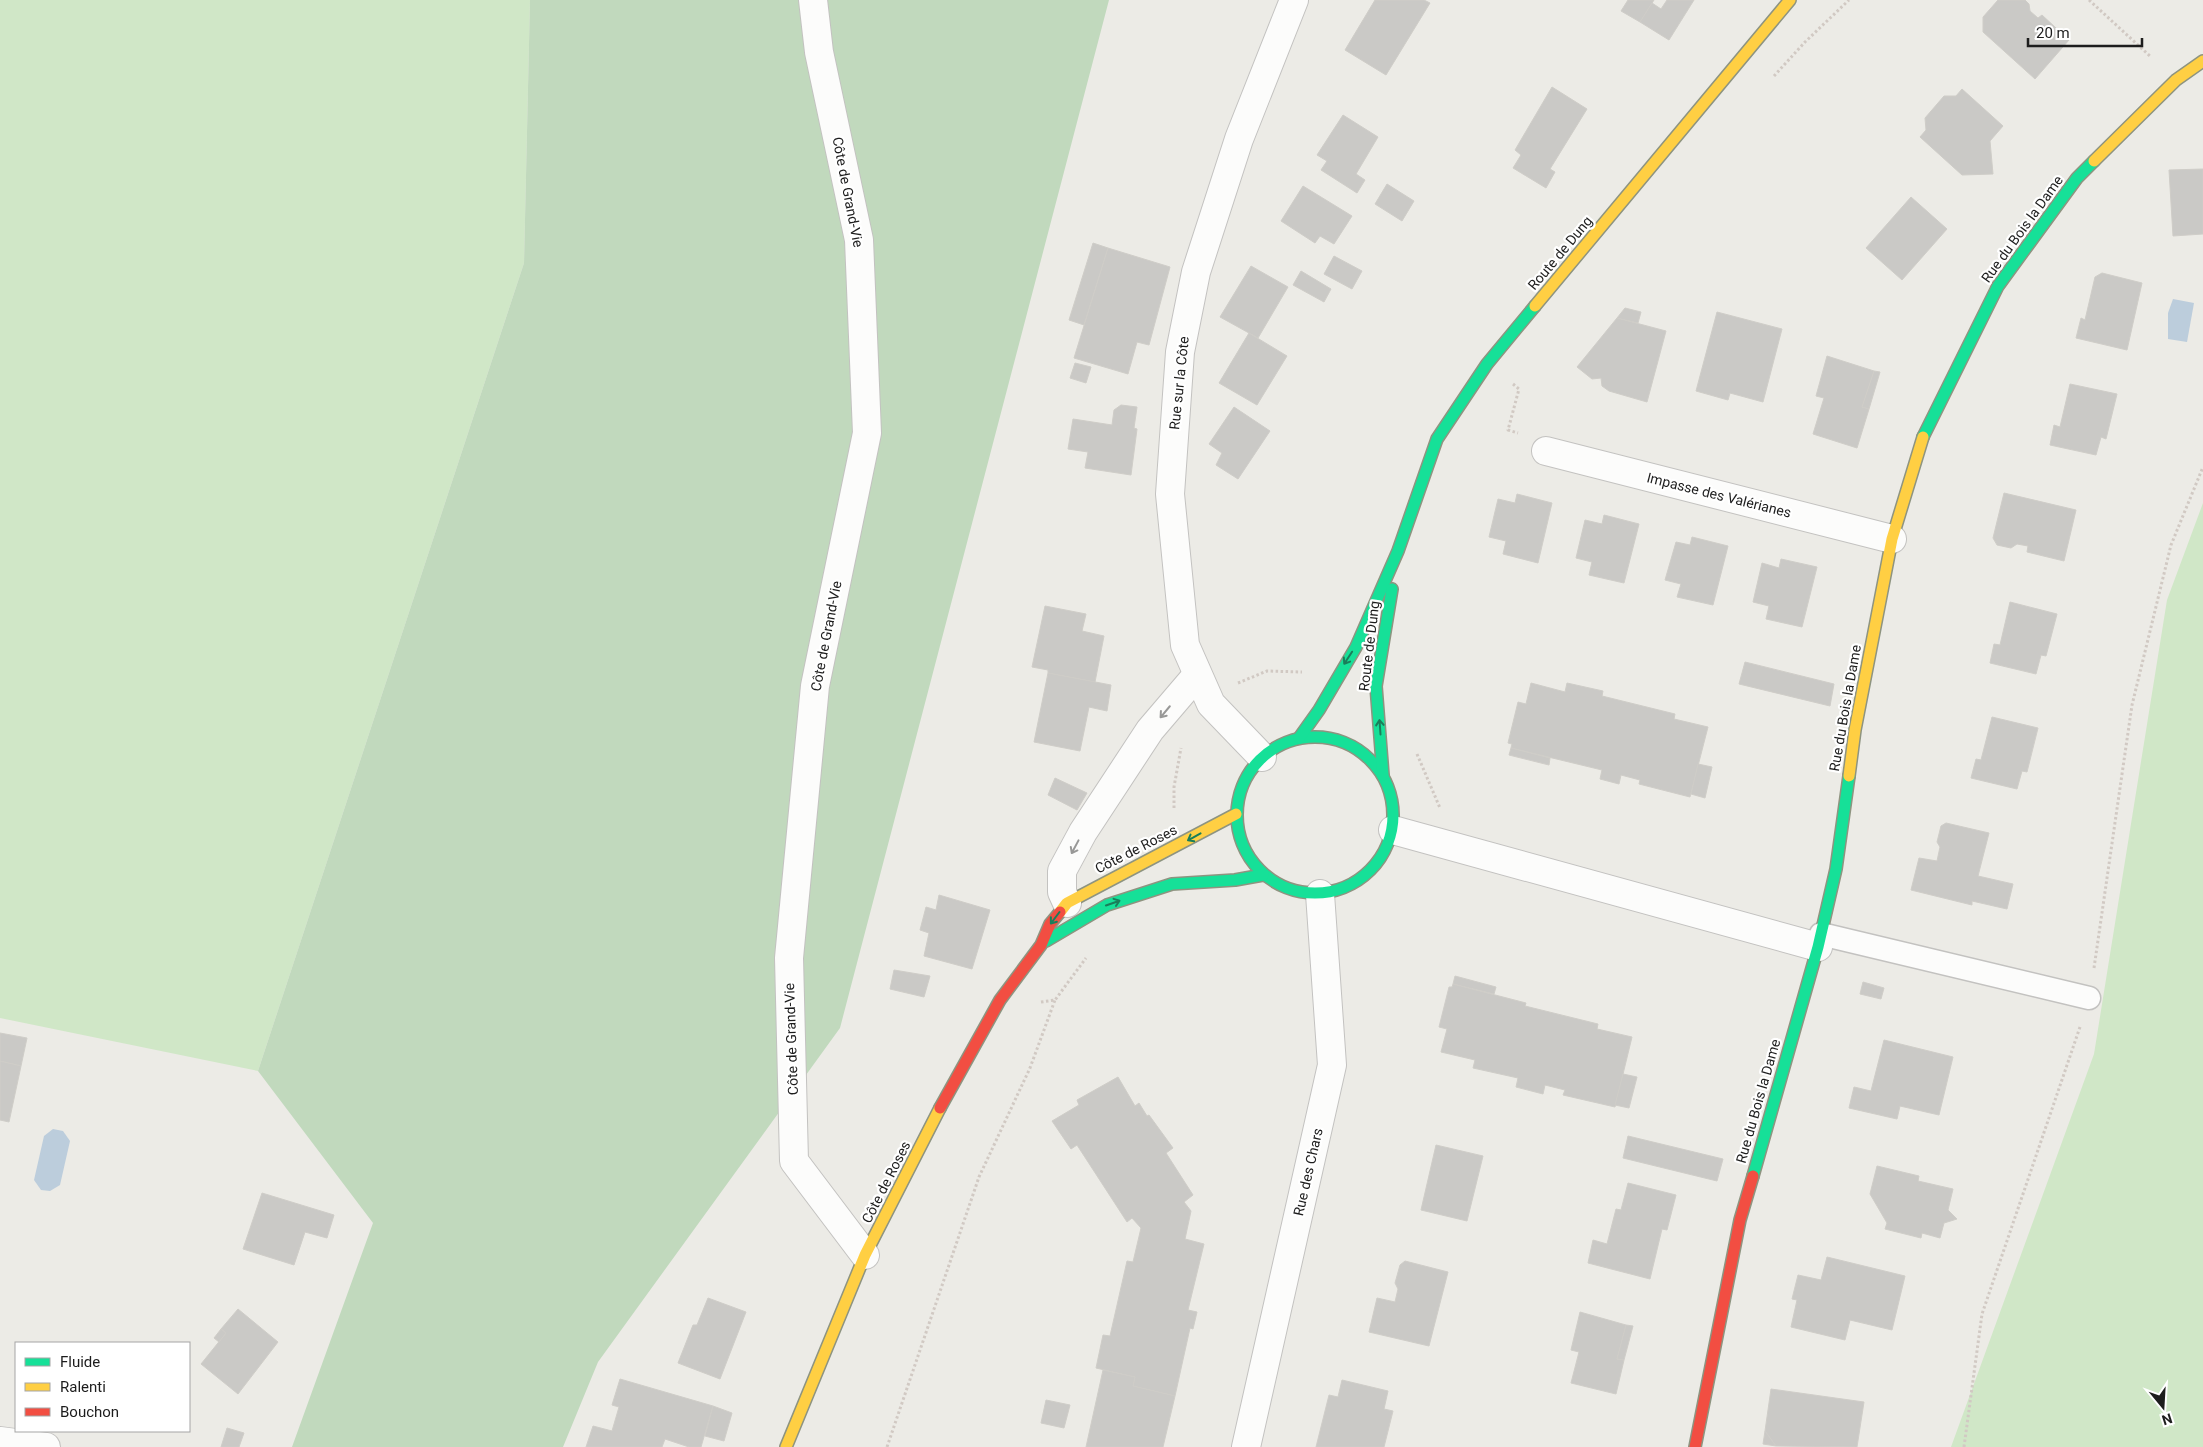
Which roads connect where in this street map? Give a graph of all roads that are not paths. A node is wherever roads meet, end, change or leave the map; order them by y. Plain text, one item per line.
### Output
1 (813, 0) edge
2 (1294, 0) edge
3 (1790, 0) edge
4 (2203, 62) edge
5 (1546, 451) road end
6 (1892, 539) junction
7 (1398, 551) junction
8 (1196, 675) junction
9 (1299, 738) junction
10 (1262, 757) junction
11 (1383, 775) junction
12 (1236, 814) junction
13 (1393, 830) junction
14 (1264, 875) junction
15 (1320, 894) junction
16 (1067, 903) junction
17 (1820, 940) junction
18 (1041, 945) junction
19 (2090, 998) road end
20 (865, 1256) junction
21 (0, 1441) edge
22 (46, 1447) edge
23 (786, 1447) edge
24 (1246, 1447) edge
25 (1696, 1447) edge

1 - 20 street, Côte de Grand-Vie
2 - 8 street, Rue sur la Côte
3 - 7 street, Route de Dung
4 - 6 street, Rue du Bois la Dame
5 - 6 street, Impasse des Valérianes
6 - 17 street, Rue du Bois la Dame
7 -> 9 street, Route de Dung
11 -> 7 street, Route de Dung
8 - 10 street, Rue sur la Côte
8 -> 16 street
9 - 10 street
9 - 11 street
10 - 12 street
11 - 13 street
12 - 14 street
12 -> 16 street, Côte de Roses
13 - 15 street
13 - 17 street
14 - 15 street
18 -> 14 street, Côte de Roses
15 - 24 street, Rue des Chars
16 -> 18 street, Côte de Roses
17 - 19 lane
17 - 25 street, Rue du Bois la Dame
18 - 20 street, Côte de Roses
20 - 23 street, Côte de Roses
21 - 22 street

